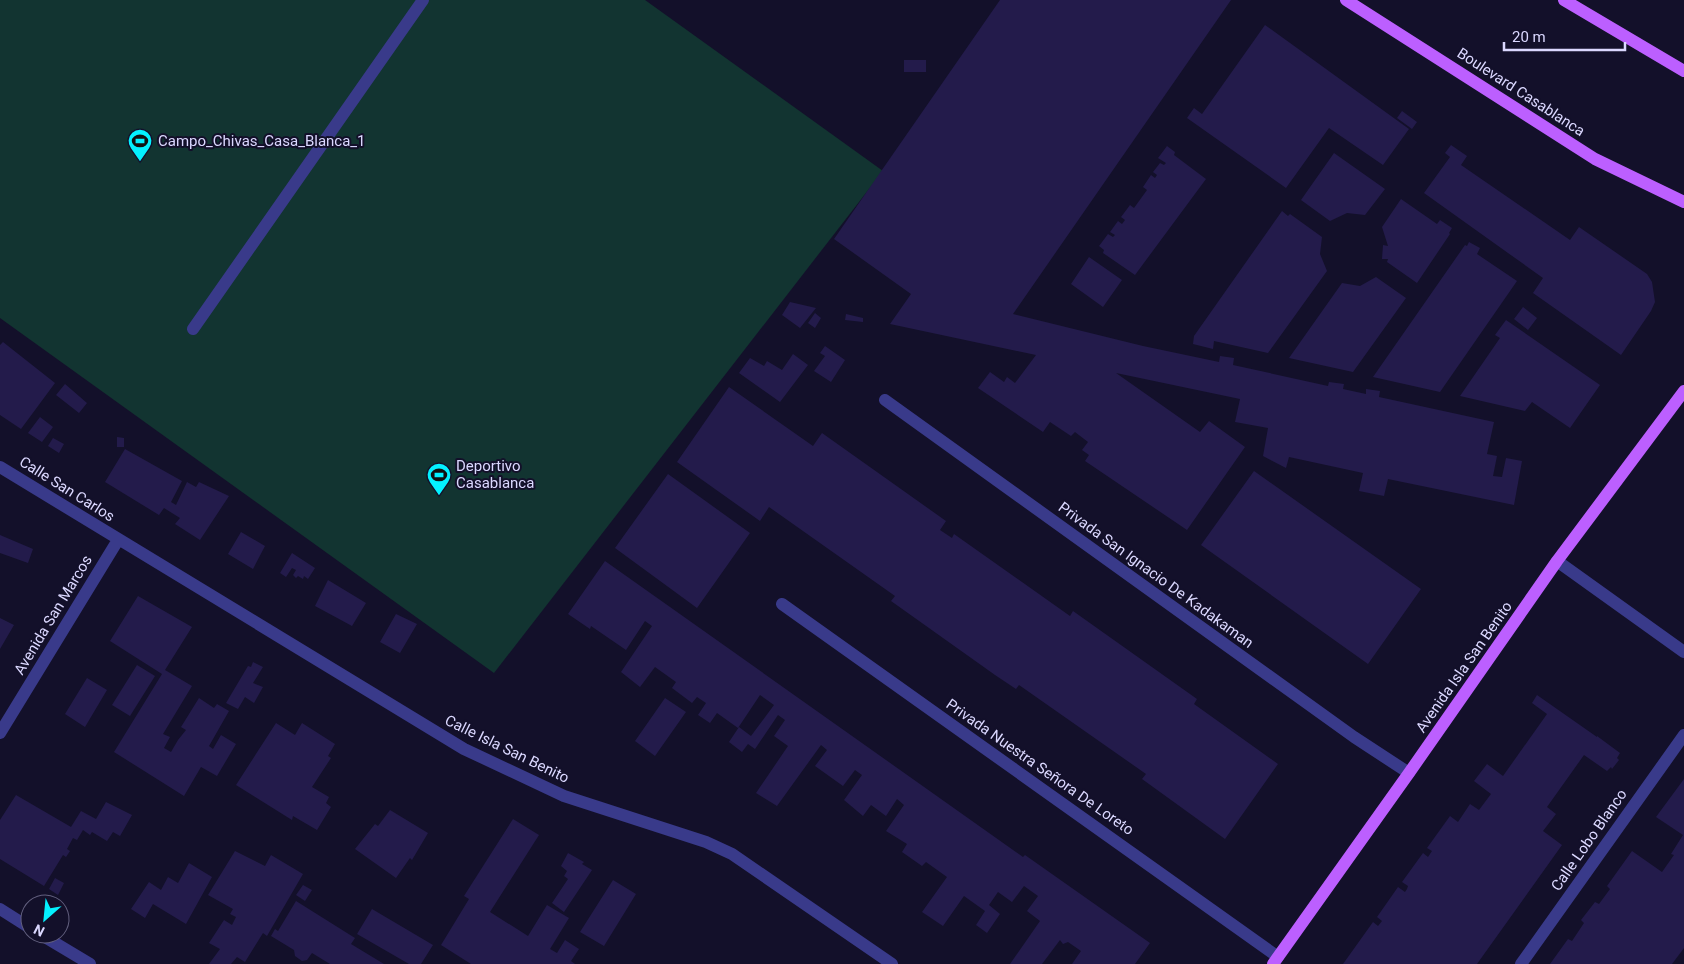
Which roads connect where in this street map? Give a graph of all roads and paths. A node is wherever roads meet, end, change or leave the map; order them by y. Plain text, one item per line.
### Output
1 (423, 0) edge
2 (1346, 0) edge
3 (1564, 0) edge
4 (1684, 71) edge
5 (1684, 202) edge
6 (193, 329) dead end
7 (1684, 391) edge
8 (885, 400) dead end
9 (0, 467) edge
10 (118, 540) junction
11 (1557, 561) junction
12 (782, 604) dead end
13 (1684, 652) edge
14 (0, 733) edge
15 (1684, 736) edge
16 (1410, 773) junction
17 (0, 909) edge
18 (20, 922) edge
19 (57, 944) edge
20 (1275, 960) edge
21 (90, 964) edge
22 (892, 964) edge
23 (1521, 964) edge

1 - 6 street
2 - 5 main road, Boulevard Casablanca
3 - 4 main road
7 - 11 main road, Avenida Isla San Benito
8 - 16 street, Privada San Ignacio De Kadakaman
9 - 10 street, Calle San Carlos
10 - 14 street, Avenida San Marcos
10 - 22 street, Calle Isla San Benito
11 - 13 street
11 - 16 main road, Avenida Isla San Benito
12 - 20 street, Privada Nuestra Señora De Loreto
15 - 23 street, Calle Lobo Blanco
16 - 20 main road, Avenida Isla San Benito
17 - 18 street
19 - 21 street

